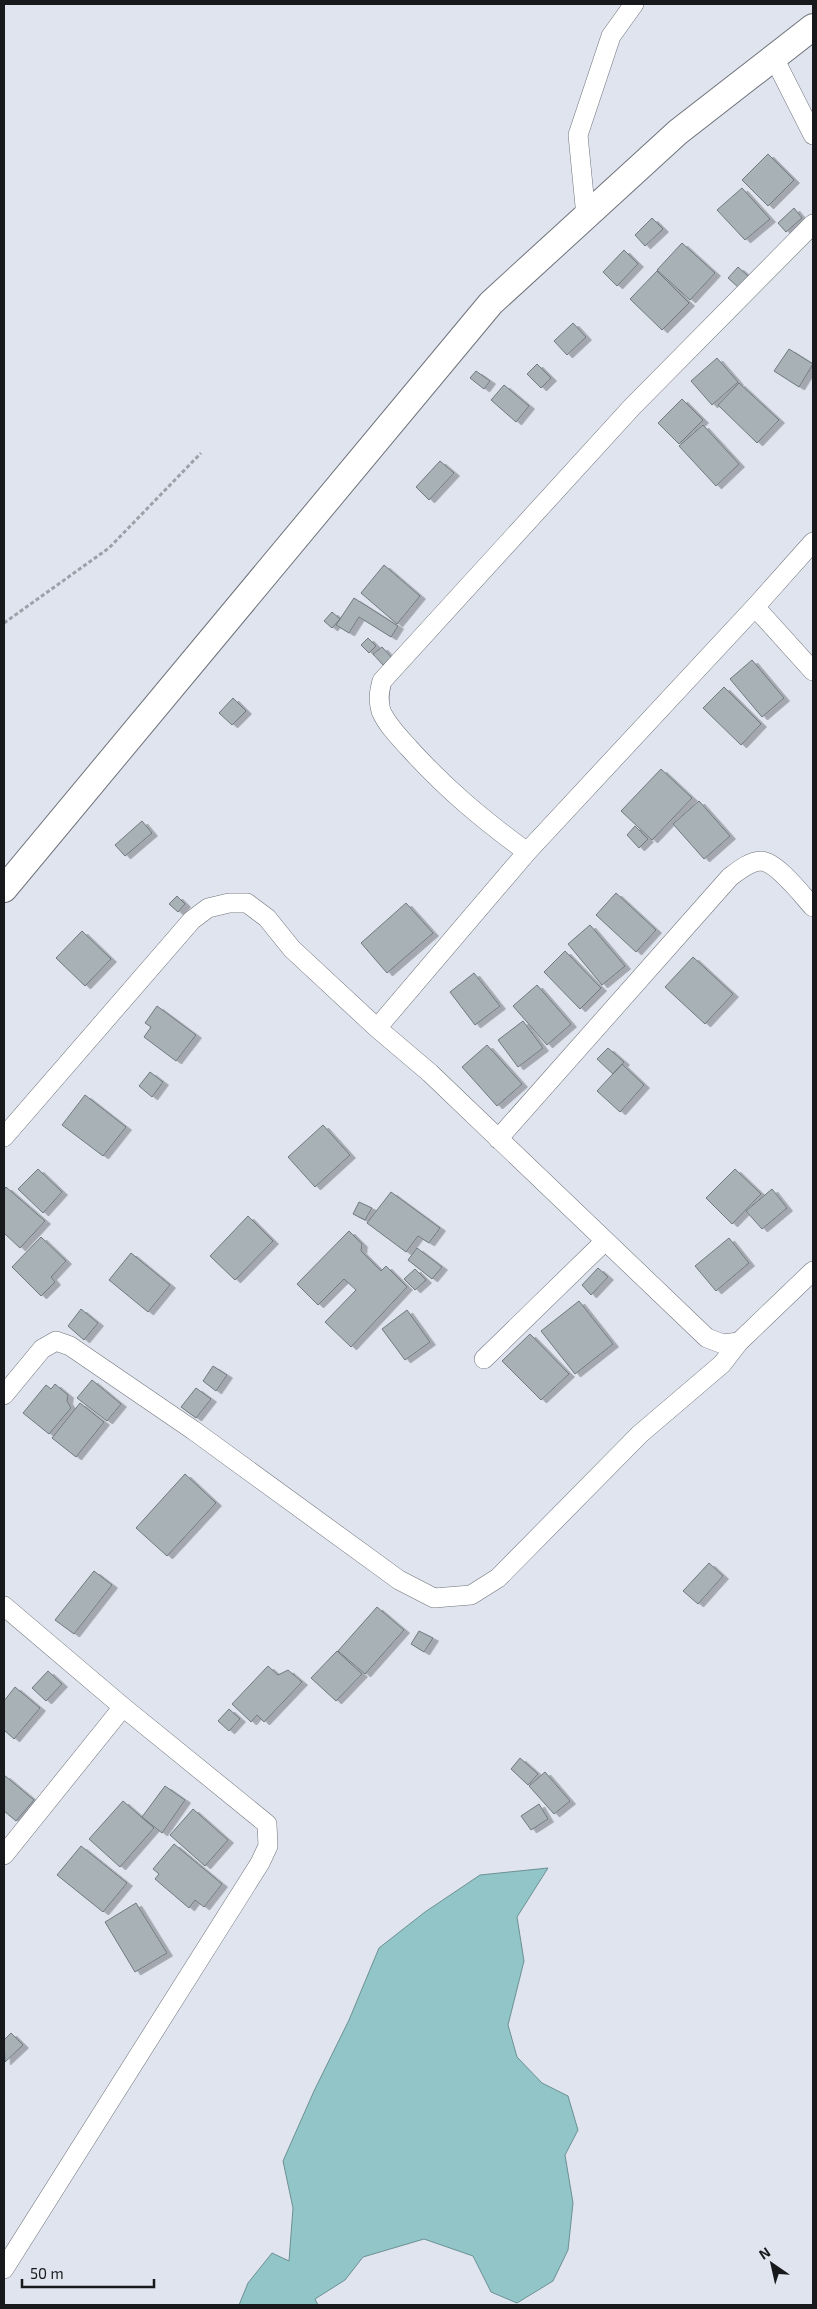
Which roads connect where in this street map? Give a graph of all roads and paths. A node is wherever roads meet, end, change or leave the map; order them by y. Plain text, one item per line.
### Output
1 (634, 4) edge
2 (813, 28) edge
3 (774, 58) junction
4 (813, 136) edge
5 (586, 216) junction
6 (813, 224) edge
7 (201, 453) dead end
8 (813, 542) edge
9 (755, 607) junction
10 (4, 623) edge
11 (813, 670) edge
12 (527, 852) junction
13 (4, 889) edge
14 (813, 907) edge
15 (377, 1028) junction
16 (4, 1137) edge
17 (498, 1138) junction
18 (605, 1241) junction
19 (813, 1271) edge
20 (739, 1342) junction
21 (484, 1359) dead end
22 (4, 1395) edge
23 (4, 1606) edge
24 (123, 1707) junction
25 (4, 1855) edge
26 (4, 2269) edge

1 - 5 street
2 - 3 main road
3 - 4 street
3 - 5 main road
5 - 13 main road
6 - 12 street
7 - 10 path
8 - 9 street
9 - 11 street
9 - 12 street
12 - 15 street
14 - 17 street
15 - 16 street
15 - 17 street
17 - 18 street
18 - 20 street
18 - 21 street
19 - 20 street
20 - 22 street
23 - 24 street
24 - 25 street
24 - 26 street

